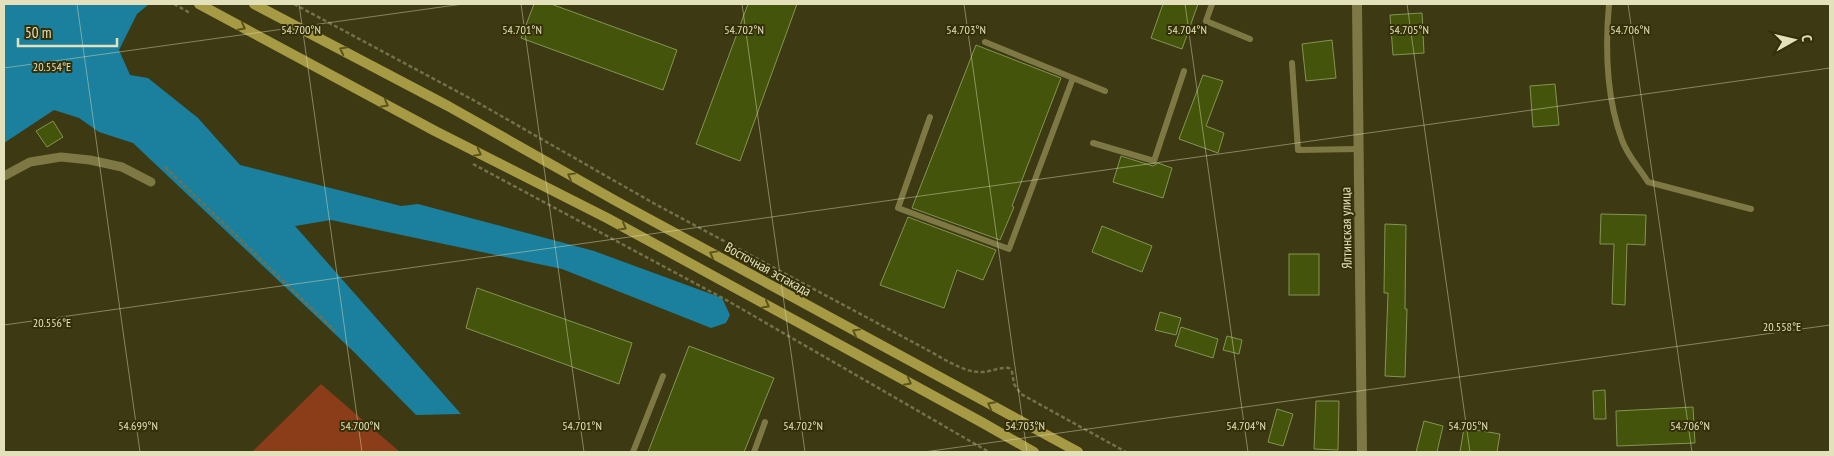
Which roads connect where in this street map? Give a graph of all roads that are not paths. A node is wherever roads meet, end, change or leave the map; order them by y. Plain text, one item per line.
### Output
1 (199, 4) edge
2 (254, 4) edge
3 (1212, 4) edge
4 (1357, 4) edge
5 (1609, 4) edge
6 (1250, 39) dead end
7 (985, 42) dead end
8 (1292, 63) dead end
9 (1184, 71) dead end
10 (1074, 78) junction
11 (1105, 91) dead end
12 (930, 118) dead end
13 (1092, 143) dead end
14 (1359, 149) junction
15 (4, 176) edge
16 (151, 182) dead end
17 (1752, 209) dead end
18 (662, 376) dead end
19 (765, 422) dead end
20 (633, 452) edge
21 (754, 452) edge
22 (1034, 452) edge
23 (1078, 452) edge
24 (1362, 452) edge

1 -> 22 main road
23 -> 2 main road, Восточная эстакада
3 - 6 lane
4 - 14 street, Ялтинская улица
5 - 17 lane
7 - 10 lane
8 - 14 lane
9 - 13 lane
10 - 11 lane
10 - 12 lane
14 - 24 street, Ялтинская улица
15 - 16 street
18 - 20 lane
19 - 21 lane

